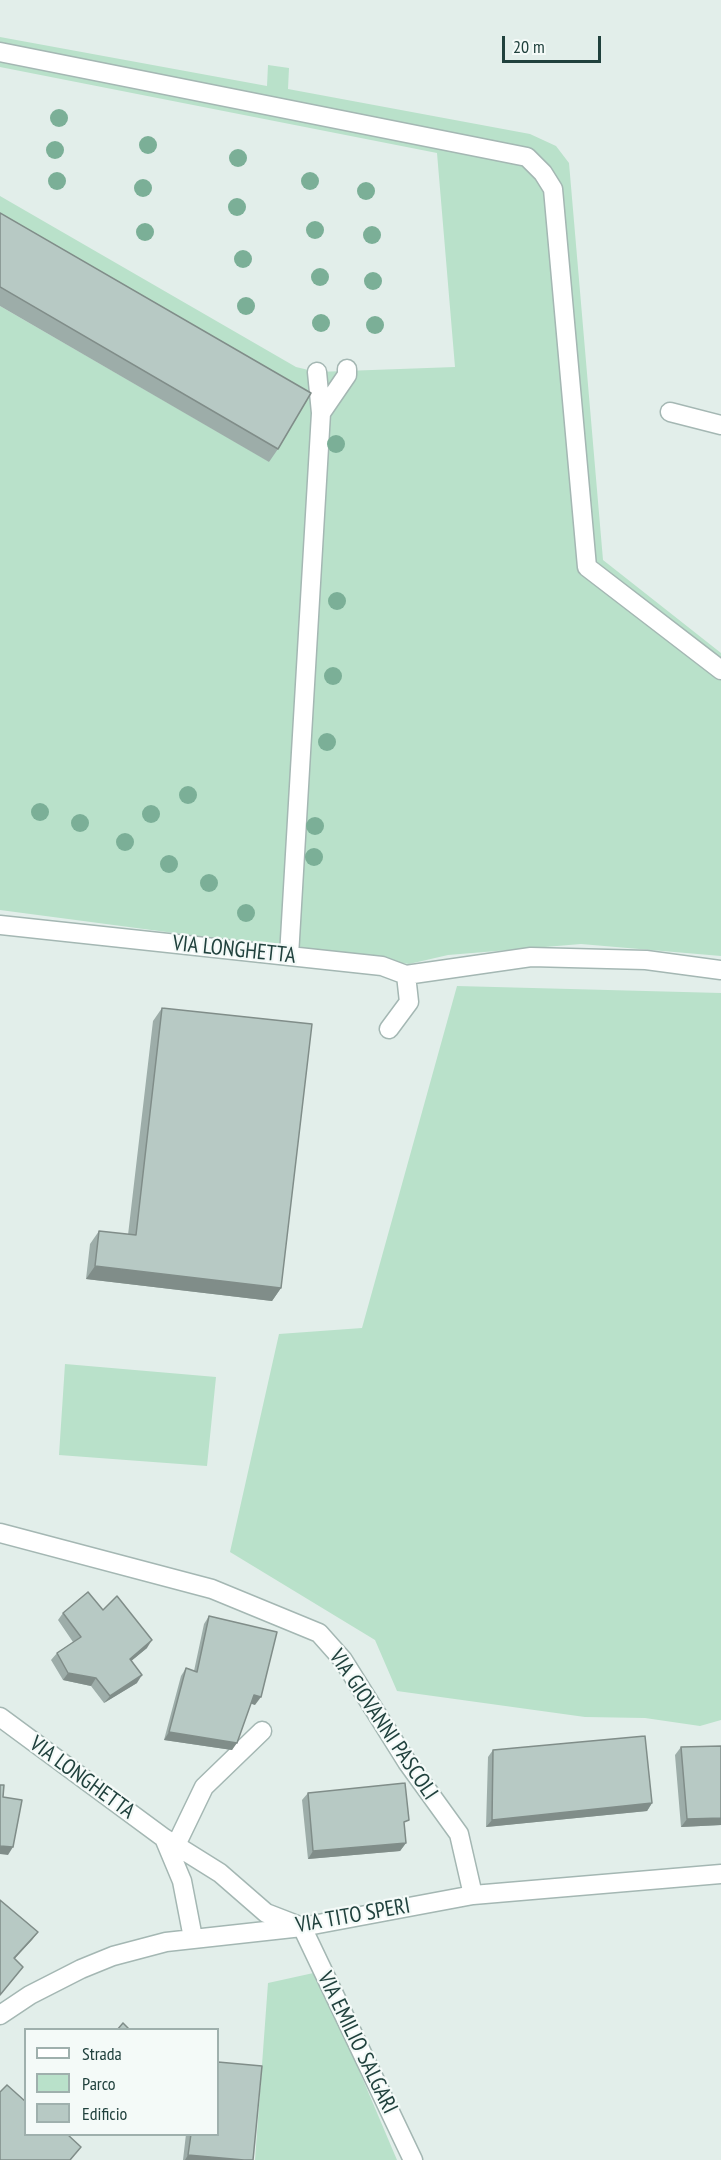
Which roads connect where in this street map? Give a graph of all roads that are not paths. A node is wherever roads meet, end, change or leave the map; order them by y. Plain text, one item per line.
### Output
1 (0, 52) edge
2 (670, 412) dead end
3 (321, 413) junction
4 (721, 425) edge
5 (721, 670) edge
6 (0, 925) edge
7 (289, 956) junction
8 (721, 970) edge
9 (406, 975) junction
10 (389, 1029) dead end
11 (0, 1533) edge
12 (0, 1717) edge
13 (262, 1731) dead end
14 (170, 1841) junction
15 (721, 1874) edge
16 (473, 1894) junction
17 (302, 1927) junction
18 (193, 1938) junction
19 (0, 2015) edge
20 (413, 2160) edge

1 - 5 street
2 - 4 street
3 - 3 street
3 - 7 street
6 - 7 street, VIA LONGHETTA
7 - 9 street, VIA LONGHETTA
8 - 9 street
9 - 10 street
11 - 16 street, VIA GIOVANNI PASCOLI
12 - 14 street, VIA LONGHETTA
13 - 14 street
14 - 17 street, VIA LONGHETTA
14 - 18 street
15 - 16 street, VIA TITO SPERI
16 - 17 street, VIA TITO SPERI
17 - 18 street, VIA TITO SPERI
17 - 20 street, VIA EMILIO SALGARI
18 - 19 street, VIA TITO SPERI

